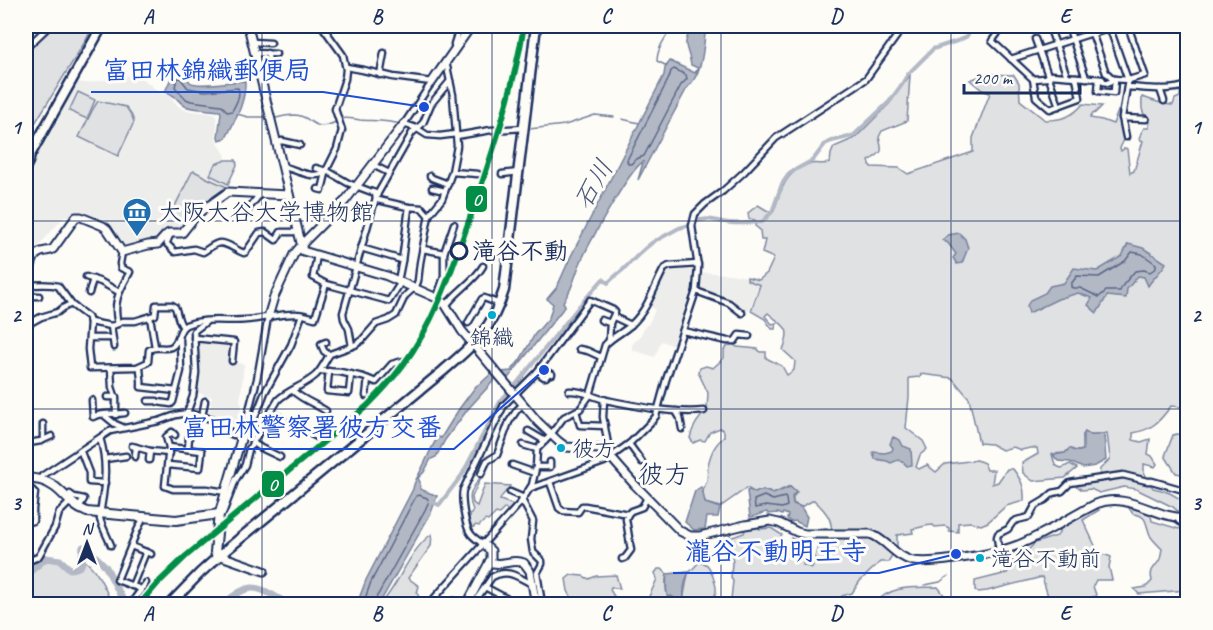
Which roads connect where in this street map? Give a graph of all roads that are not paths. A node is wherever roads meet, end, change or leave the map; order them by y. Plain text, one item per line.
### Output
1 (96, 26) edge
2 (102, 26) edge
3 (248, 26) edge
4 (322, 26) edge
5 (460, 26) edge
6 (471, 26) edge
7 (536, 26) edge
8 (904, 26) edge
9 (1009, 26) edge
10 (1049, 26) edge
11 (1068, 26) edge
12 (1111, 26) edge
13 (1128, 26) edge
14 (46, 29) dead end
15 (1091, 29) edge
16 (1035, 39) dead end
17 (1073, 39) junction
18 (252, 42) junction
19 (271, 44) dead end
20 (1056, 44) junction
21 (26, 48) edge
22 (455, 49) junction
23 (1039, 50) junction
24 (255, 53) junction
25 (267, 53) junction
26 (384, 53) dead end
27 (276, 54) dead end
28 (1011, 59) junction
29 (446, 62) junction
30 (346, 67) junction
31 (260, 72) junction
32 (1106, 73) junction
33 (380, 75) junction
34 (1048, 76) junction
35 (1067, 76) junction
36 (1076, 77) junction
37 (1086, 78) junction
38 (1033, 79) junction
39 (1100, 79) junction
40 (1114, 79) junction
41 (70, 80) junction
42 (1128, 80) junction
43 (450, 81) junction
44 (432, 82) junction
45 (1188, 85) edge
46 (1127, 87) junction
47 (1148, 88) junction
48 (1160, 89) junction
49 (1147, 96) dead end
50 (1164, 101) dead end
51 (1057, 106) junction
52 (1057, 114) dead end
53 (1122, 118) junction
54 (1146, 119) dead end
55 (404, 124) junction
56 (416, 128) junction
57 (524, 128) junction
58 (456, 135) junction
59 (1126, 137) dead end
60 (276, 142) junction
61 (300, 145) dead end
62 (26, 152) edge
63 (26, 162) edge
64 (373, 165) junction
65 (282, 166) junction
66 (316, 168) dead end
67 (26, 171) edge
68 (327, 172) junction
69 (452, 172) junction
70 (519, 172) junction
71 (389, 173) junction
72 (478, 174) dead end
73 (502, 174) dead end
74 (430, 176) dead end
75 (448, 184) junction
76 (356, 186) junction
77 (432, 188) dead end
78 (321, 190) dead end
79 (445, 191) junction
80 (260, 194) junction
81 (289, 195) junction
82 (376, 199) junction
83 (409, 207) junction
84 (245, 216) dead end
85 (429, 216) junction
86 (454, 224) dead end
87 (294, 232) dead end
88 (171, 233) junction
89 (301, 246) junction
90 (361, 248) junction
91 (423, 249) junction
92 (122, 252) junction
93 (444, 253) junction
94 (316, 255) junction
95 (402, 260) junction
96 (698, 264) junction
97 (483, 266) dead end
98 (356, 267) junction
99 (86, 277) dead end
100 (93, 279) junction
101 (400, 282) junction
102 (26, 284) edge
103 (326, 284) junction
104 (414, 287) junction
105 (350, 290) junction
106 (696, 291) junction
107 (89, 292) dead end
108 (119, 292) junction
109 (26, 296) edge
110 (39, 296) dead end
111 (436, 297) junction
112 (71, 304) junction
113 (500, 304) junction
114 (446, 306) junction
115 (742, 313) dead end
116 (302, 315) junction
117 (150, 317) junction
118 (268, 317) junction
119 (614, 317) junction
120 (601, 320) dead end
121 (206, 321) junction
122 (26, 322) edge
123 (90, 322) junction
124 (468, 323) dead end
125 (610, 323) junction
126 (118, 324) junction
127 (631, 324) junction
128 (111, 326) junction
129 (183, 327) junction
130 (683, 331) junction
131 (749, 336) dead end
132 (90, 338) junction
133 (112, 338) junction
134 (178, 338) junction
135 (194, 338) junction
136 (609, 341) junction
137 (327, 342) dead end
138 (352, 346) junction
139 (114, 347) dead end
140 (155, 347) junction
141 (476, 348) junction
142 (579, 349) dead end
143 (329, 355) junction
144 (601, 357) junction
145 (232, 361) dead end
146 (403, 361) dead end
147 (140, 367) junction
148 (111, 368) junction
149 (320, 370) junction
150 (329, 371) junction
151 (537, 372) junction
152 (351, 374) junction
153 (552, 374) dead end
154 (368, 379) junction
155 (157, 389) junction
156 (176, 391) junction
157 (293, 391) junction
158 (570, 391) dead end
159 (515, 394) junction
160 (366, 396) dead end
161 (590, 396) junction
162 (106, 397) dead end
163 (116, 397) junction
164 (604, 399) junction
165 (92, 400) dead end
166 (148, 400) dead end
167 (158, 401) junction
168 (203, 403) dead end
169 (523, 404) junction
170 (658, 409) junction
171 (326, 411) dead end
172 (576, 411) junction
173 (676, 411) junction
174 (704, 411) dead end
175 (125, 412) dead end
176 (271, 412) junction
177 (187, 413) junction
178 (104, 415) junction
179 (116, 415) junction
180 (202, 416) junction
181 (28, 420) edge
182 (43, 424) dead end
183 (605, 426) junction
184 (122, 428) junction
185 (244, 429) junction
186 (682, 429) dead end
187 (26, 430) edge
188 (222, 430) dead end
189 (528, 431) dead end
190 (551, 434) junction
191 (175, 435) dead end
192 (52, 436) dead end
193 (256, 436) junction
194 (189, 437) dead end
195 (316, 437) dead end
196 (100, 438) junction
197 (26, 439) edge
198 (43, 440) junction
199 (545, 441) junction
200 (252, 442) junction
201 (629, 444) junction
202 (523, 445) dead end
203 (188, 449) junction
204 (537, 449) junction
205 (169, 450) junction
206 (150, 451) junction
207 (81, 452) junction
208 (609, 455) junction
209 (126, 456) dead end
210 (135, 457) dead end
211 (280, 457) dead end
212 (105, 459) junction
213 (149, 460) dead end
214 (550, 462) dead end
215 (642, 462) dead end
216 (168, 465) junction
217 (512, 465) dead end
218 (564, 468) dead end
219 (536, 470) junction
220 (481, 474) dead end
221 (567, 476) junction
222 (26, 478) edge
223 (40, 480) junction
224 (550, 482) junction
225 (105, 483) junction
226 (531, 488) junction
227 (26, 490) edge
228 (1188, 490) edge
229 (226, 492) junction
230 (510, 492) dead end
231 (70, 498) junction
232 (647, 498) junction
233 (523, 499) junction
234 (100, 513) junction
235 (219, 514) junction
236 (628, 514) junction
237 (144, 517) junction
238 (1177, 518) junction
239 (1188, 518) edge
240 (26, 522) edge
241 (1188, 526) edge
242 (483, 544) junction
243 (111, 545) dead end
244 (131, 546) junction
245 (26, 548) edge
246 (999, 551) junction
247 (219, 556) junction
248 (622, 559) dead end
249 (28, 561) edge
250 (489, 562) junction
251 (264, 571) dead end
252 (531, 581) junction
253 (146, 583) dead end
254 (132, 586) junction
255 (485, 587) junction
256 (141, 589) junction
257 (500, 596) junction
258 (177, 598) junction
259 (435, 598) junction
260 (132, 602) dead end
261 (170, 604) edge
262 (184, 604) edge
263 (429, 604) edge
264 (445, 604) edge
265 (467, 604) edge
266 (473, 604) edge
267 (496, 604) edge
268 (517, 604) edge
269 (540, 604) edge

1 - 41 highway
2 - 41 highway
3 - 18 main road
4 - 30 street
5 - 22 street
6 - 22 main road
7 - 57 highway
8 - 96 street
9 - 28 street
10 - 20 street
11 - 17 street
12 - 15 main road
12 - 42 street
13 - 42 street
14 - 21 street
15 - 17 street
15 - 32 street
16 - 23 street
17 - 20 street
17 - 37 street
18 - 19 street
18 - 24 main road
20 - 23 street
20 - 35 street
22 - 29 main road
23 - 28 street
23 - 34 street
24 - 25 street
24 - 31 main road
25 - 27 street
25 - 31 street
26 - 33 street
28 - 38 street
29 - 43 street
29 - 44 main road
30 - 33 street
30 - 68 street
31 - 60 main road
32 - 39 street
32 - 40 street
33 - 44 street
34 - 35 street
34 - 38 street
34 - 51 street
35 - 36 street
36 - 37 street
36 - 51 street
37 - 39 street
38 - 51 street
39 - 40 street
39 - 40 street
40 - 42 street
41 - 62 highway
41 - 63 highway
41 - 67 street
42 - 46 street
43 - 56 street
43 - 58 street
44 - 55 street
45 - 48 street
46 - 47 street
46 - 53 street
47 - 48 street
47 - 49 street
48 - 50 street
51 - 52 street
53 - 54 street
53 - 59 street
55 - 56 street
55 - 64 main road
56 - 58 street
56 - 71 street
57 - 58 street
57 - 70 highway
58 - 69 street
60 - 61 street
60 - 65 main road
64 - 71 street
64 - 76 main road
65 - 68 street
65 - 81 main road
66 - 68 street
68 - 76 street
68 - 78 street
69 - 72 street
69 - 75 street
70 - 73 street
70 - 113 highway
71 - 82 street
74 - 75 street
75 - 79 street
76 - 82 street
76 - 89 main road
77 - 79 street
79 - 85 street
80 - 81 main road
80 - 84 street
80 - 88 main road
81 - 89 main road
82 - 83 street
82 - 90 street
83 - 85 street
83 - 95 street
85 - 91 street
86 - 93 street
87 - 88 street
88 - 92 main road
89 - 94 main road
89 - 118 main road
90 - 95 street
90 - 98 street
91 - 93 street
91 - 104 street
92 - 102 main road
92 - 108 street
93 - 111 street
94 - 98 main road
94 - 103 street
95 - 101 street
96 - 106 street
96 - 127 street
97 - 114 street
98 - 101 main road
98 - 105 street
99 - 100 street
100 - 107 street
100 - 108 street
101 - 104 main road
101 - 105 street
102 - 112 street
103 - 105 street
103 - 116 street
104 - 111 main road
104 - 138 street
105 - 138 street
106 - 115 street
106 - 130 street
108 - 126 street
109 - 110 street
111 - 114 main road
112 - 122 street
112 - 123 street
113 - 124 street
113 - 141 highway
114 - 141 main road
116 - 118 street
116 - 185 street
117 - 126 street
117 - 129 street
117 - 140 street
118 - 121 street
118 - 185 street
119 - 125 street
119 - 127 street
119 - 151 street
120 - 125 street
121 - 129 street
121 - 135 street
123 - 128 street
123 - 132 street
125 - 136 street
126 - 128 street
127 - 136 street
128 - 133 street
129 - 134 street
130 - 131 street
130 - 170 street
132 - 133 street
132 - 148 street
133 - 139 street
134 - 140 street
134 - 156 street
135 - 145 street
135 - 177 street
136 - 144 street
137 - 143 street
138 - 143 street
140 - 147 street
141 - 159 main road
141 - 247 highway
142 - 144 street
143 - 149 street
144 - 161 street
146 - 154 street
147 - 148 street
147 - 155 street
148 - 163 street
149 - 150 street
149 - 157 street
150 - 152 street
150 - 152 street
151 - 153 street
151 - 159 street
152 - 154 street
154 - 160 street
155 - 156 street
155 - 167 street
156 - 167 street
157 - 171 street
157 - 176 street
158 - 161 street
159 - 169 main road
159 - 242 street
161 - 164 street
161 - 172 street
162 - 163 street
163 - 179 street
164 - 170 street
164 - 183 street
165 - 178 street
166 - 167 street
168 - 180 street
169 - 190 main road
169 - 220 street
170 - 173 street
170 - 201 street
172 - 183 street
172 - 190 street
173 - 174 street
173 - 186 street
175 - 179 street
176 - 193 street
176 - 195 street
177 - 180 street
177 - 184 street
178 - 179 street
178 - 184 street
180 - 185 street
181 - 187 street
182 - 198 street
183 - 208 street
184 - 196 street
185 - 188 street
185 - 193 street
185 - 229 main road
189 - 199 street
190 - 199 street
190 - 208 main road
191 - 205 street
192 - 198 street
193 - 200 street
194 - 203 street
196 - 207 street
196 - 212 street
197 - 198 street
199 - 204 street
200 - 211 street
200 - 235 street
201 - 208 street
201 - 215 street
202 - 204 street
203 - 205 street
203 - 216 street
204 - 219 street
205 - 206 street
205 - 216 street
206 - 210 street
206 - 213 street
207 - 223 street
207 - 225 street
208 - 221 street
208 - 232 main road
209 - 212 street
212 - 225 street
214 - 219 street
216 - 229 street
217 - 219 street
218 - 221 street
219 - 226 street
221 - 224 street
222 - 223 main road
223 - 231 main road
224 - 226 street
224 - 236 street
225 - 234 street
226 - 233 street
227 - 240 street
228 - 246 street
229 - 235 main road
230 - 233 street
231 - 234 main road
231 - 249 street
232 - 236 street
232 - 246 main road
233 - 242 street
233 - 269 street
234 - 237 main road
234 - 243 street
235 - 237 main road
235 - 247 main road
236 - 248 street
237 - 244 street
238 - 239 main road
238 - 241 street
238 - 246 main road
242 - 250 main road
242 - 259 street
244 - 254 street
244 - 254 street
245 - 249 street
247 - 251 main road
247 - 258 highway
250 - 252 main road
250 - 265 main road
252 - 255 street
252 - 269 main road
253 - 256 street
254 - 256 street
255 - 257 street
255 - 266 street
256 - 260 street
257 - 267 street
257 - 268 street
258 - 261 highway
258 - 262 main road
259 - 263 street
259 - 264 street

